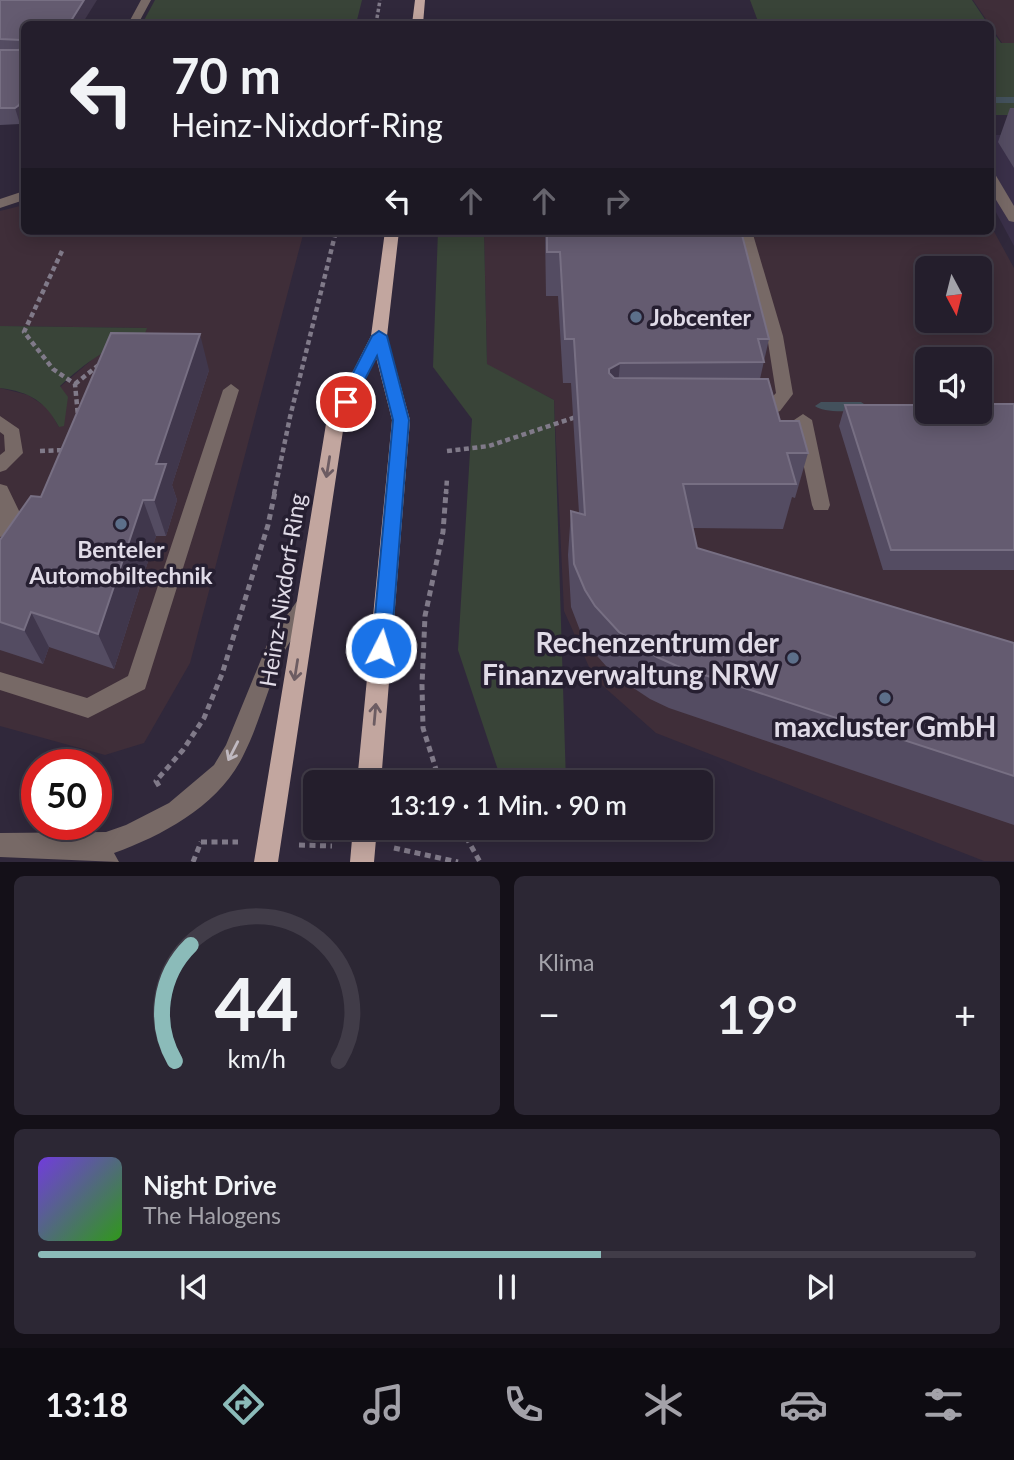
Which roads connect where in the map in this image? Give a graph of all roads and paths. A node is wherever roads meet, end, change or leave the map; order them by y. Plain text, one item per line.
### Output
1 (146, 0) edge
2 (380, 0) edge
3 (420, 0) edge
4 (135, 21) edge
5 (376, 21) edge
6 (418, 21) edge
7 (994, 183) edge
8 (21, 196) edge
9 (0, 204) edge
10 (1012, 211) edge
11 (335, 235) edge
12 (392, 235) edge
13 (746, 235) edge
14 (62, 251) dead end
15 (379, 336) junction
16 (102, 363) edge
17 (75, 384) junction
18 (231, 390) dead end
19 (733, 415) edge
20 (589, 417) edge
21 (803, 420) dead end
22 (0, 422) edge
23 (78, 423) edge
24 (67, 450) edge
25 (447, 451) dead end
26 (14, 453) junction
27 (0, 466) edge
28 (447, 478) dead end
29 (0, 491) edge
30 (821, 505) dead end
31 (0, 530) edge
32 (307, 603) junction
33 (0, 681) edge
34 (370, 770) edge
35 (436, 770) edge
36 (164, 792) dead end
37 (364, 840) edge
38 (468, 840) edge
39 (241, 842) dead end
40 (0, 845) edge
41 (67, 846) junction
42 (318, 846) dead end
43 (338, 846) dead end
44 (392, 848) dead end
45 (107, 862) edge
46 (193, 862) edge
47 (266, 862) edge
48 (362, 862) edge
49 (458, 862) edge
50 (480, 862) edge

1 - 4 street
2 - 5 path
3 - 6 main road
7 - 10 street
8 - 9 street
11 - 36 path
12 - 15 main road, Heinz-Nixdorf-Ring
13 - 19 street
14 - 17 path
15 -> 32 main road, Heinz-Nixdorf-Ring
34 -> 15 main road, Heinz-Nixdorf-Ring
16 - 17 path
17 - 23 path
18 - 33 street
20 - 25 path
21 - 30 street
22 - 26 street
24 - 26 path
26 - 27 street
28 - 35 path
29 - 31 street
32 -> 41 street
32 -> 47 main road, Heinz-Nixdorf-Ring
37 - 48 main road
38 - 50 path
39 - 46 path
40 - 41 street
41 - 45 street
42 - 43 path
44 - 49 path

